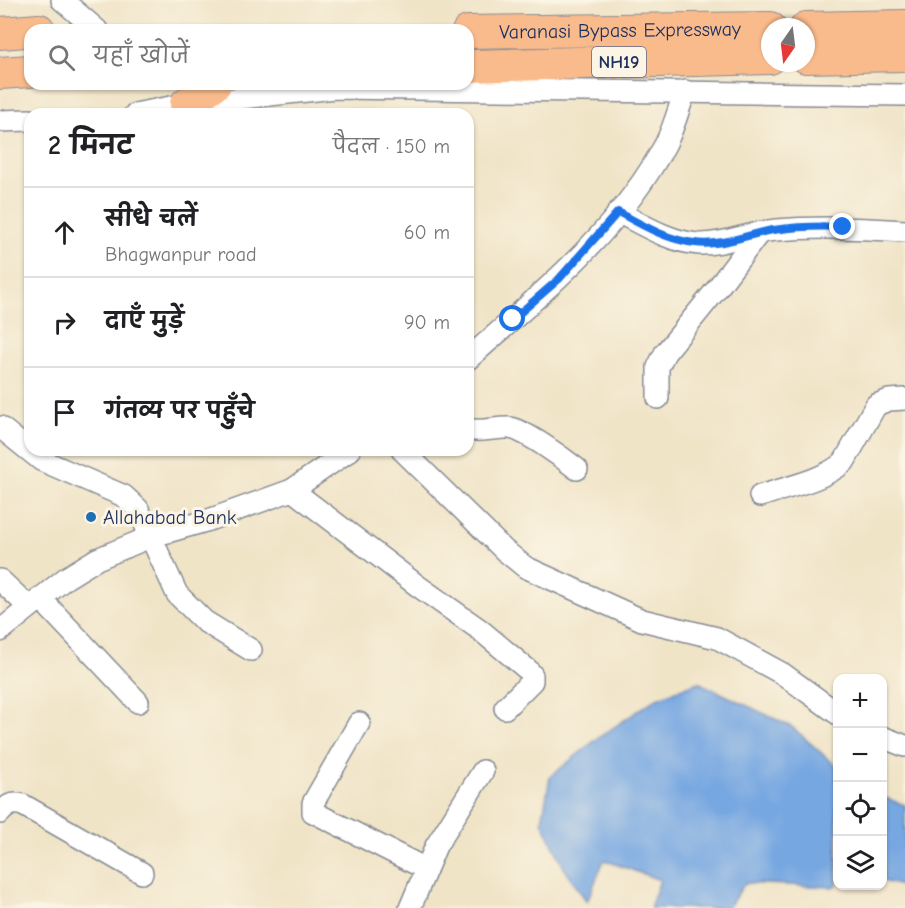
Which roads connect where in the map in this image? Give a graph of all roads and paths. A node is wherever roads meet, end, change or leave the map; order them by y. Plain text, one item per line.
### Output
1 (62, 0) edge
2 (90, 24) edge
3 (905, 26) edge
4 (761, 28) edge
5 (815, 28) edge
6 (24, 31) edge
7 (474, 32) edge
8 (0, 33) edge
9 (905, 55) edge
10 (815, 57) edge
11 (761, 58) edge
12 (474, 66) edge
13 (24, 71) edge
14 (0, 73) edge
15 (474, 89) edge
16 (206, 90) edge
17 (316, 90) edge
18 (685, 91) junction
19 (905, 95) edge
20 (186, 104) junction
21 (166, 108) edge
22 (24, 120) edge
23 (0, 121) edge
24 (618, 212) junction
25 (905, 231) edge
26 (759, 233) junction
27 (474, 354) edge
28 (658, 398) dead end
29 (905, 399) edge
30 (0, 427) edge
31 (474, 430) edge
32 (24, 447) edge
33 (35, 456) edge
34 (341, 456) edge
35 (408, 456) edge
36 (577, 469) dead end
37 (292, 490) junction
38 (760, 496) dead end
39 (150, 537) junction
40 (0, 580) edge
41 (34, 602) junction
42 (0, 631) edge
43 (251, 650) dead end
44 (138, 702) dead end
45 (505, 708) dead end
46 (833, 711) edge
47 (359, 723) dead end
48 (887, 739) edge
49 (905, 746) edge
50 (483, 771) dead end
51 (0, 813) edge
52 (426, 869) junction
53 (142, 873) dead end
54 (410, 908) edge

1 - 2 street
3 - 5 highway
4 - 7 highway, Varanasi Bypass Expressway / NH19
6 - 8 highway
9 - 10 highway
11 - 12 highway, Varanasi Bypass Expressway / NH19
13 - 14 highway
15 - 18 street
16 - 20 highway
17 - 20 street
18 - 19 street
18 - 24 street
20 - 21 street
22 - 23 street
24 - 26 street
24 - 27 street
25 - 26 street
26 - 28 street
29 - 38 street
30 - 32 street
31 - 36 street
33 - 39 street
34 - 37 street
35 - 46 street
37 - 39 street
37 - 45 street
39 - 41 street
39 - 43 street
40 - 41 street
41 - 42 street
41 - 44 street
47 - 52 street
48 - 49 street
50 - 52 street
51 - 53 street
52 - 54 street

